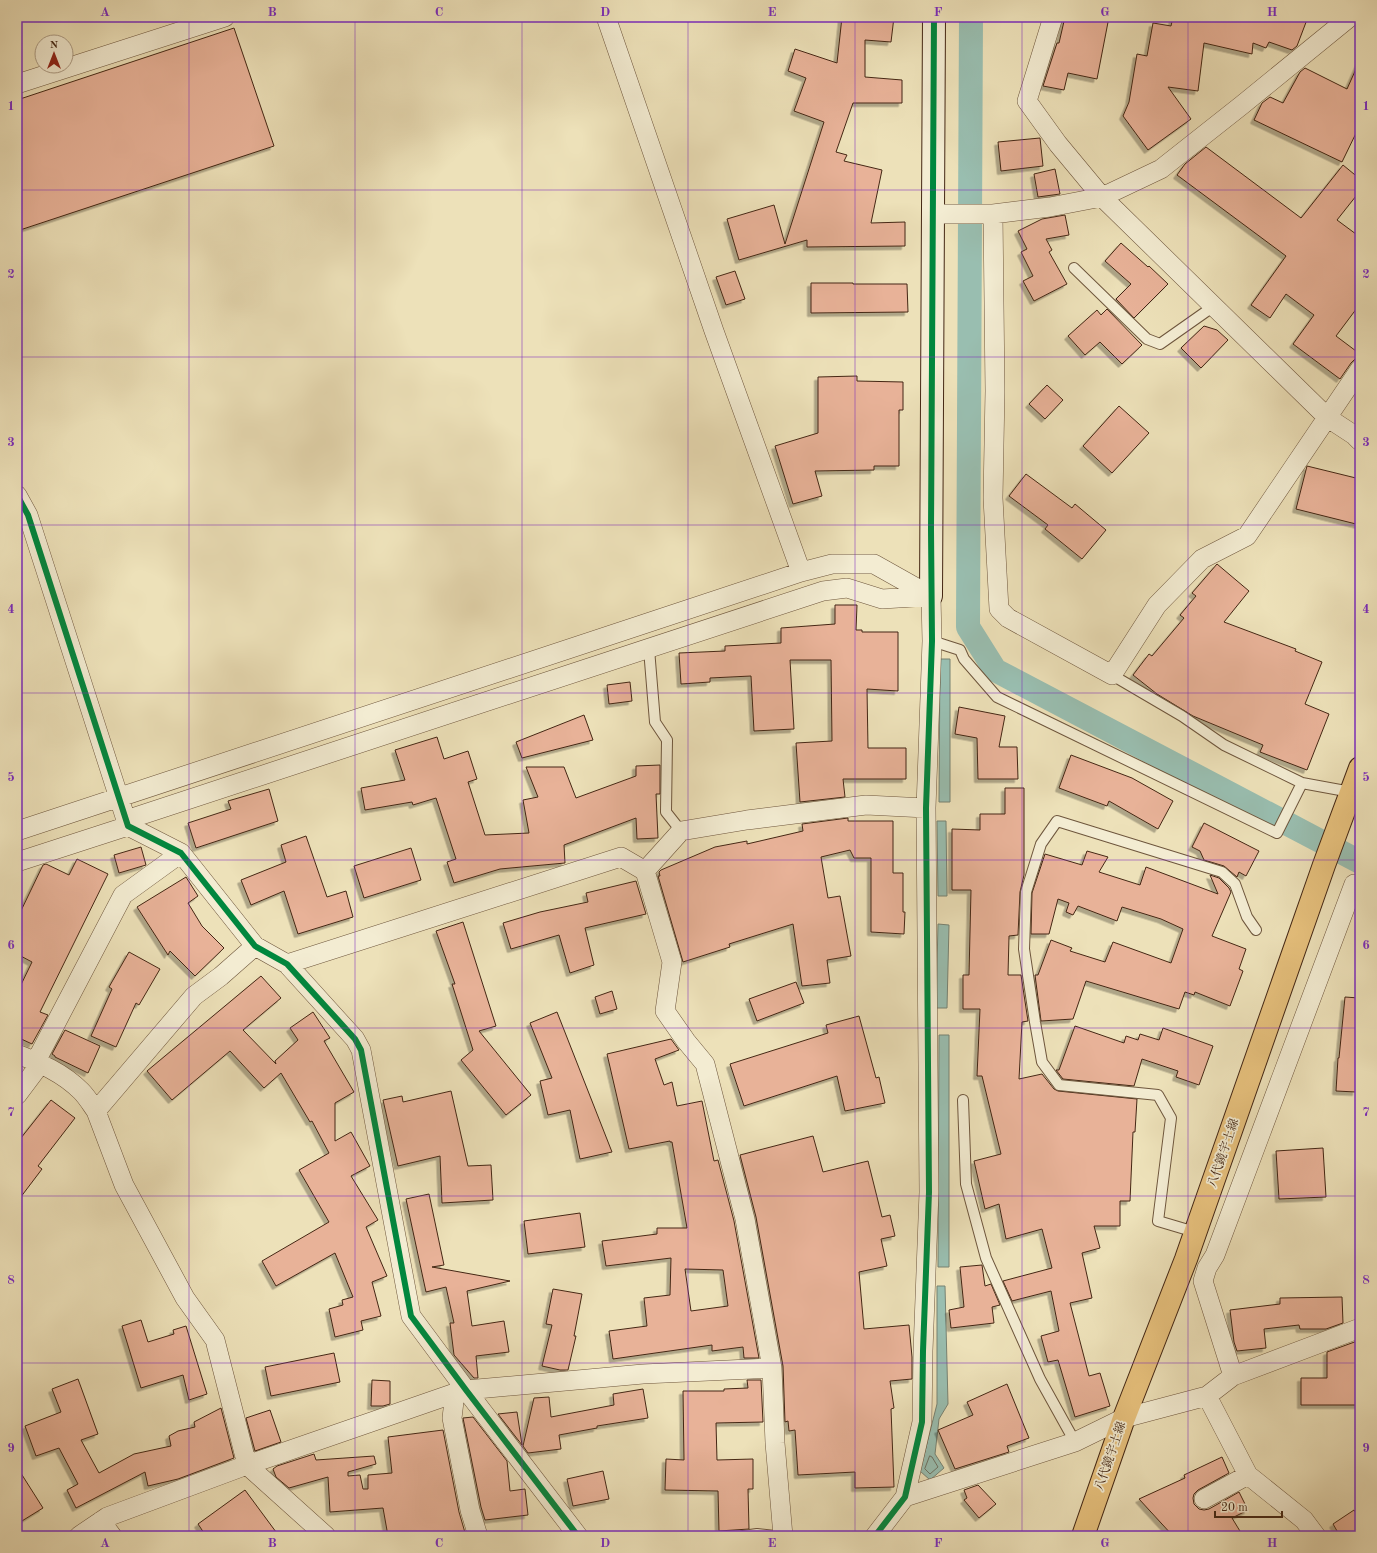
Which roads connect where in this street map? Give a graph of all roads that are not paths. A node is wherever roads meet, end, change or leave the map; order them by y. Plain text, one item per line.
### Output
1 (225, 17) edge
2 (606, 17) edge
3 (934, 17) edge
4 (1053, 17) edge
5 (1350, 17) edge
6 (17, 84) edge
7 (1102, 197) junction
8 (934, 214) junction
9 (992, 214) junction
10 (1074, 268) dead end
11 (1214, 306) junction
12 (1360, 369) edge
13 (1328, 418) junction
14 (1360, 441) edge
15 (17, 495) edge
16 (801, 572) junction
17 (931, 596) junction
18 (641, 625) junction
19 (932, 641) junction
20 (649, 648) junction
21 (569, 649) junction
22 (578, 672) junction
23 (1112, 675) junction
24 (1360, 768) edge
25 (1302, 784) junction
26 (119, 796) junction
27 (1349, 798) junction
28 (926, 808) junction
29 (127, 823) junction
30 (17, 831) edge
31 (681, 831) junction
32 (181, 853) junction
33 (17, 862) edge
34 (645, 871) junction
35 (1360, 886) edge
36 (1256, 930) dead end
37 (255, 946) junction
38 (287, 964) junction
39 (17, 1054) edge
40 (36, 1061) junction
41 (17, 1095) edge
42 (963, 1100) dead end
43 (96, 1111) junction
44 (1193, 1238) junction
45 (1215, 1255) junction
46 (1360, 1328) edge
47 (772, 1368) junction
48 (1233, 1376) junction
49 (461, 1392) junction
50 (1207, 1396) junction
51 (1124, 1418) junction
52 (1075, 1442) junction
53 (247, 1465) junction
54 (1248, 1475) junction
55 (905, 1498) junction
56 (1204, 1499) dead end
57 (101, 1521) junction
58 (79, 1536) edge
59 (112, 1536) edge
60 (326, 1536) edge
61 (478, 1536) edge
62 (578, 1536) edge
63 (743, 1536) edge
64 (775, 1536) edge
65 (783, 1536) edge
66 (875, 1536) edge
67 (1083, 1536) edge
68 (1316, 1536) edge

1 - 6 street
2 - 16 street
3 - 8 street
4 - 7 street
5 - 7 street
7 - 9 street
7 - 11 street
8 - 9 street
8 - 17 street
9 - 23 street
10 - 11 lane
11 - 13 street
12 - 13 street
13 - 14 street
13 - 23 street
15 - 26 street
16 - 17 street
16 - 18 street
17 - 19 street
17 - 20 street
18 - 20 street
18 - 21 street
19 - 25 lane
19 - 28 street
20 - 22 street
20 - 31 lane
21 - 22 street
21 - 26 street
22 - 29 street
23 - 25 lane
24 - 27 main road, 八代鏡宇土線
25 - 27 lane
26 - 29 street
26 - 30 street
27 - 44 main road, 八代鏡宇土線
28 - 31 street
28 - 55 street
29 - 32 street
29 - 33 street
31 - 34 street
32 - 37 street
32 - 40 street
34 - 38 street
34 - 47 street
35 - 45 street
36 - 44 lane
37 - 38 street
37 - 43 street
38 - 49 street
39 - 40 street
40 - 41 street
40 - 43 street
42 - 52 lane
43 - 53 street
44 - 45 street
44 - 51 main road, 八代鏡宇土線
45 - 48 street
46 - 48 street
47 - 49 street
47 - 65 street
48 - 50 street
49 - 53 street
49 - 61 street
49 - 62 street
50 - 51 street
50 - 54 street
51 - 52 street
51 - 67 main road, 八代鏡宇土線
52 - 55 street
53 - 57 street
53 - 60 street
54 - 56 street
54 - 68 street
55 - 66 street
57 - 58 street
57 - 59 street
63 - 64 lane

